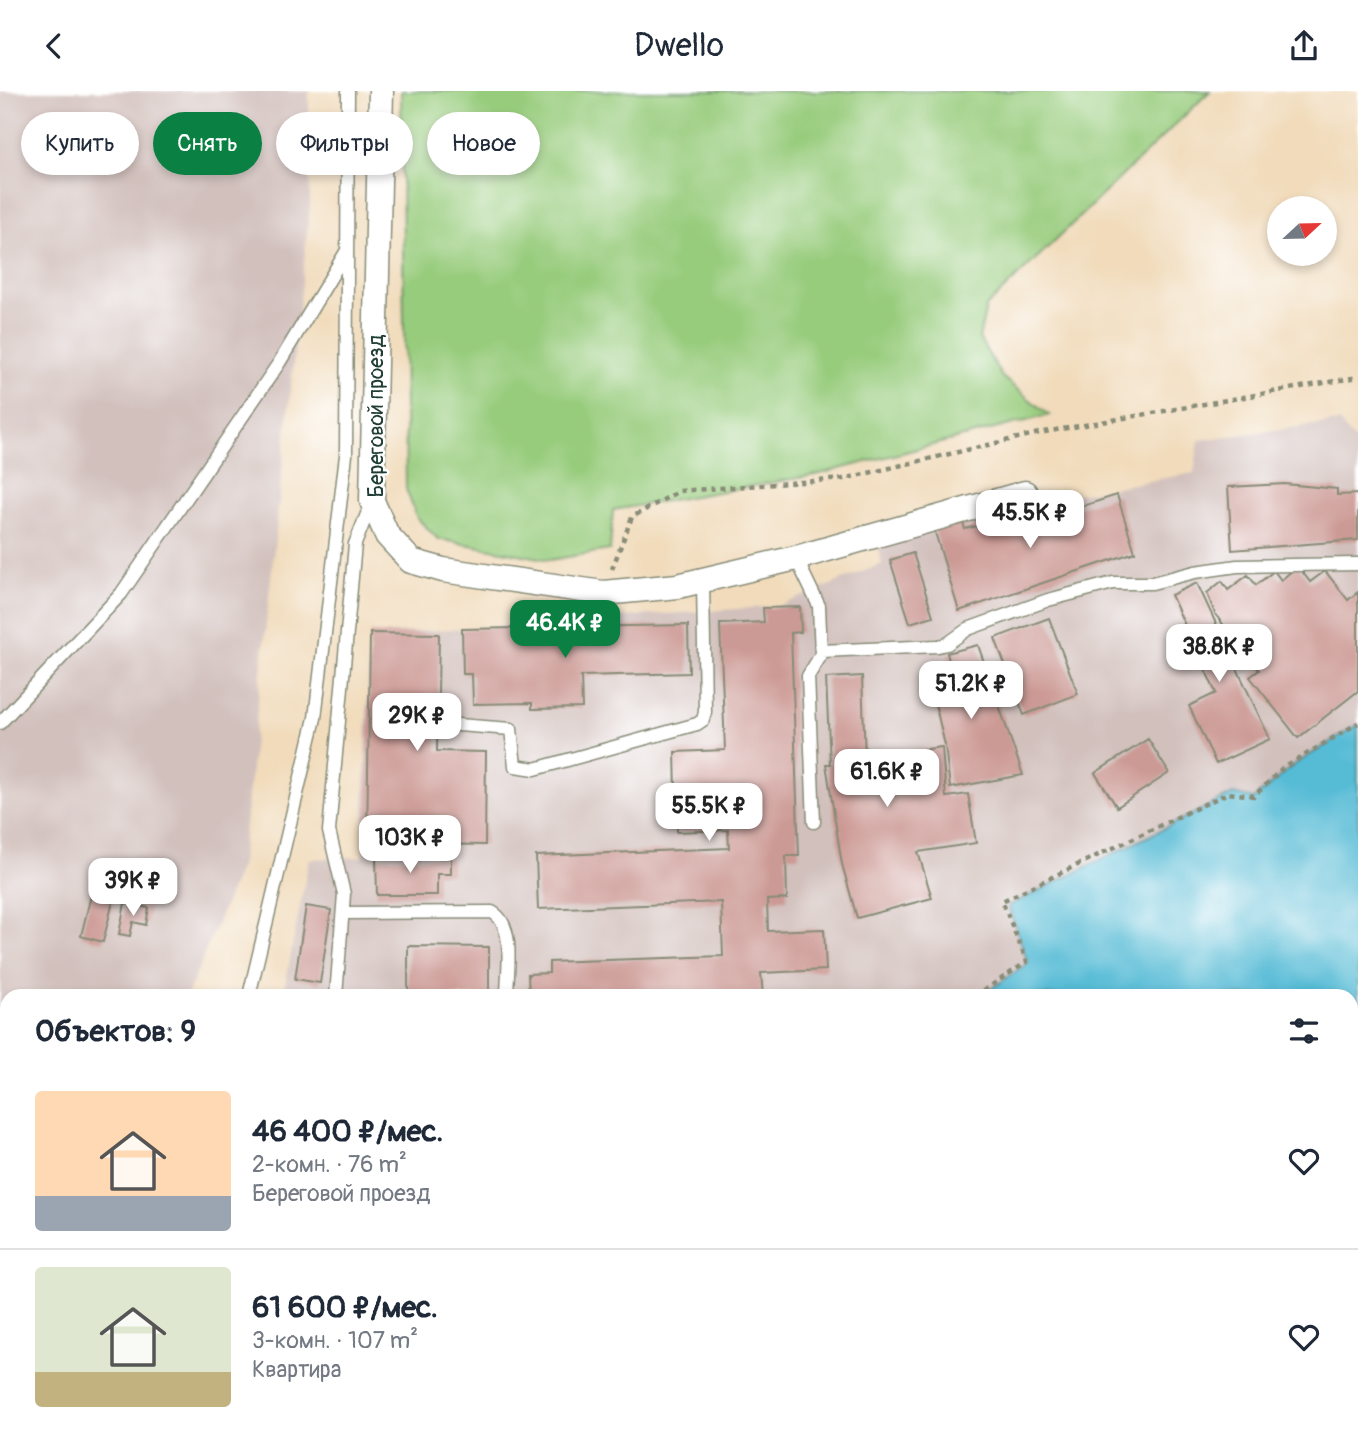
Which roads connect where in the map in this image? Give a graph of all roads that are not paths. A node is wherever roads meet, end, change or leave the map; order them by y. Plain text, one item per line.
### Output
1 (348, 91) edge
2 (381, 91) edge
3 (346, 252) junction
4 (1026, 493) dead end
5 (372, 501) junction
6 (796, 558) junction
7 (1358, 564) edge
8 (703, 580) junction
9 (821, 651) junction
10 (0, 723) edge
11 (458, 725) dead end
12 (814, 822) dead end
13 (344, 913) junction
14 (251, 989) edge
15 (337, 989) edge
16 (507, 989) edge

1 - 3 lane
2 - 5 street, Береговой проезд
3 - 10 lane
3 - 14 lane
4 - 6 street, Береговой проезд
5 - 8 street, Береговой проезд
5 - 13 lane
6 - 8 street, Береговой проезд
6 - 9 lane
7 - 9 lane
8 - 11 lane
9 - 12 lane
13 - 15 lane
13 - 16 lane

